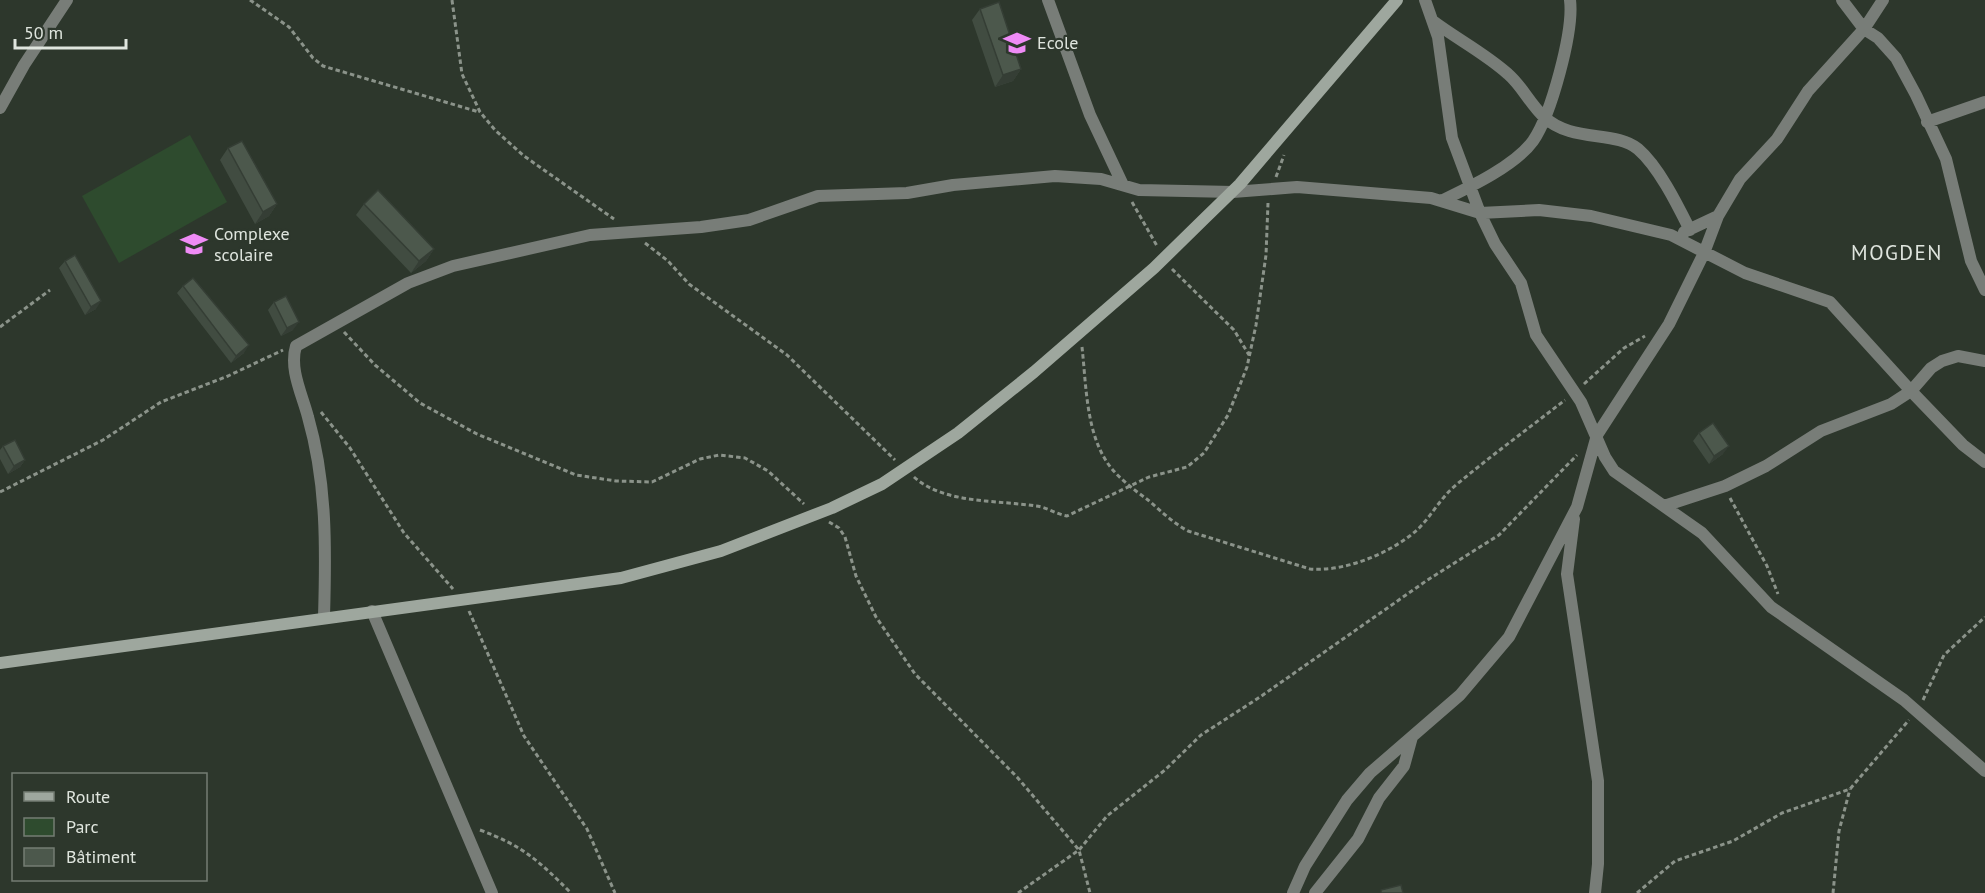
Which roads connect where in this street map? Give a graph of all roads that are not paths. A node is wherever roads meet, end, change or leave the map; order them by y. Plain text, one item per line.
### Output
1 (67, 0) edge
2 (1048, 0) edge
3 (1397, 0) edge
4 (1425, 0) edge
5 (1570, 0) edge
6 (1842, 0) edge
7 (1883, 0) edge
8 (1433, 21) junction
9 (1864, 29) junction
10 (1985, 102) edge
11 (0, 108) edge
12 (1544, 117) junction
13 (1927, 122) junction
14 (1123, 185) junction
15 (1470, 187) junction
16 (1233, 192) junction
17 (1441, 201) junction
18 (1480, 213) junction
19 (1718, 216) junction
20 (1690, 230) junction
21 (1671, 236) junction
22 (1704, 253) junction
23 (1985, 290) edge
24 (1985, 361) edge
25 (1911, 391) junction
26 (1597, 435) junction
27 (1985, 462) edge
28 (1664, 506) junction
29 (1577, 507) junction
30 (372, 611) junction
31 (324, 617) junction
32 (0, 663) edge
33 (1412, 736) junction
34 (1985, 771) edge
35 (492, 893) edge
36 (1293, 893) edge
37 (1315, 893) edge
38 (1594, 893) edge

1 - 11 street
2 - 14 street
3 - 16 street
4 - 8 street
5 - 12 street
6 - 9 street
7 - 9 street
8 - 12 street
8 - 15 street
9 - 13 street
9 - 19 street
10 - 13 street
12 - 15 street
12 - 20 street
13 - 23 street
14 - 16 street
14 - 31 street
15 - 17 street
15 - 18 street
16 - 17 street
16 - 30 street
17 - 18 street
18 - 21 street
18 - 26 street
19 - 20 street
19 - 22 street
20 - 21 street
21 - 22 street
22 - 25 street
22 - 26 street
24 - 25 street
25 - 27 street
25 - 28 street
26 - 28 street
26 - 29 street
28 - 34 street
29 - 33 street
29 - 38 street
30 - 31 street
30 - 35 street
31 - 32 street
33 - 36 street
33 - 37 street

